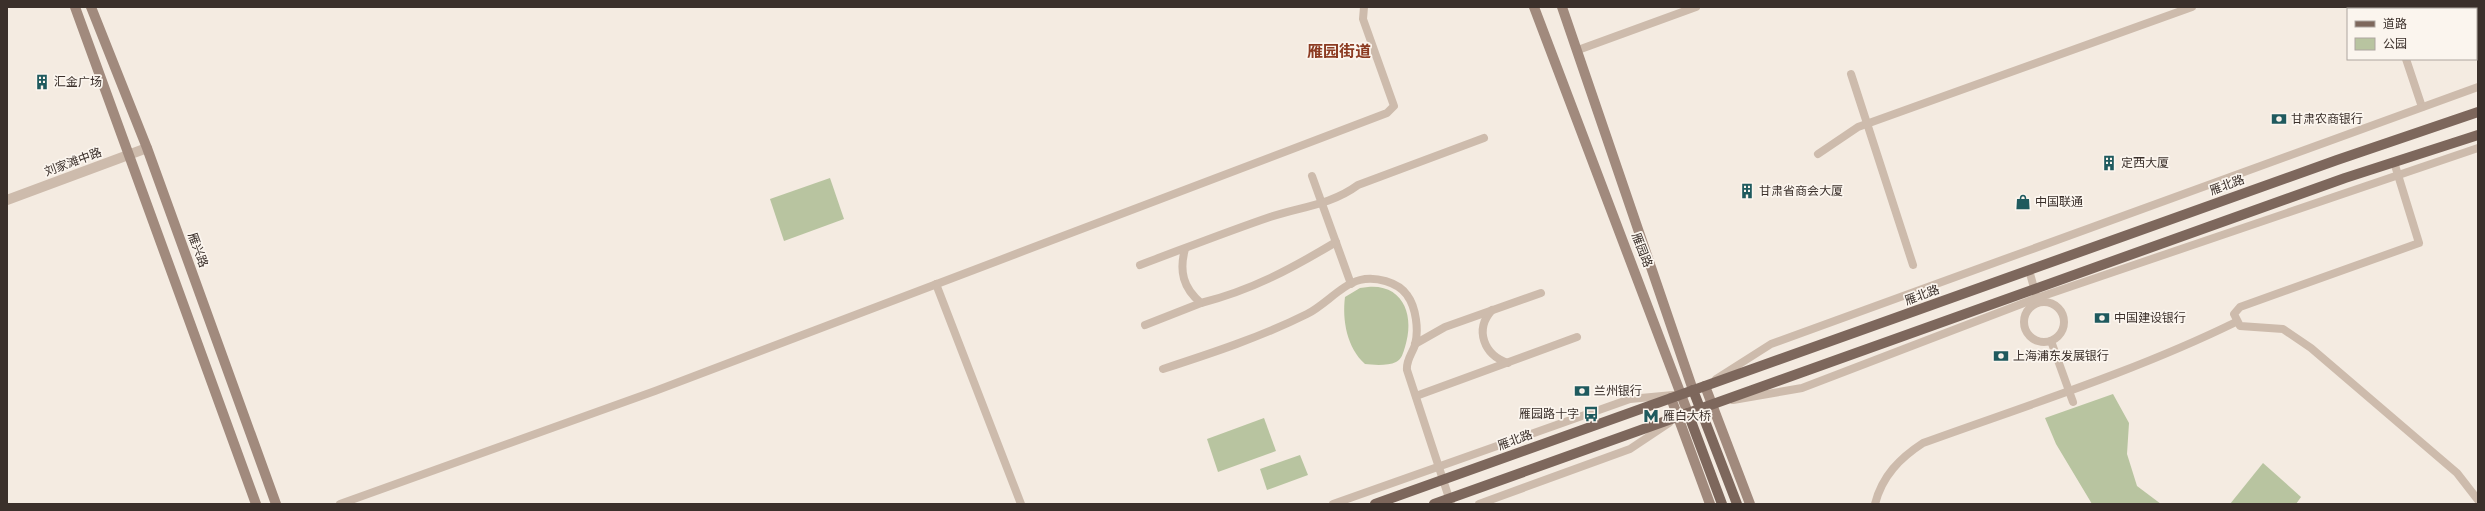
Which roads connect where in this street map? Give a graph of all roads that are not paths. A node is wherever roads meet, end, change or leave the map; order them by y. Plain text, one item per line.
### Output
1 (75, 7) edge
2 (91, 7) edge
3 (1364, 7) edge
4 (1534, 7) edge
5 (1562, 7) edge
6 (1696, 7) edge
7 (2192, 7) edge
8 (1578, 50) junction
9 (2406, 60) edge
10 (1851, 74) dead end
11 (2478, 87) edge
12 (2422, 107) junction
13 (2478, 112) edge
14 (1867, 124) junction
15 (2478, 135) edge
16 (1484, 138) dead end
17 (147, 148) junction
18 (2478, 148) edge
19 (129, 154) junction
20 (1818, 154) dead end
21 (2394, 162) junction
22 (1312, 176) dead end
23 (2398, 176) junction
24 (7, 200) edge
25 (1322, 204) junction
26 (1336, 242) junction
27 (1185, 249) junction
28 (1140, 265) dead end
29 (1913, 265) dead end
30 (2028, 270) junction
31 (936, 284) junction
32 (1351, 284) junction
33 (1541, 293) dead end
34 (2036, 297) junction
35 (1201, 303) junction
36 (1494, 308) junction
37 (2236, 322) junction
38 (1145, 325) dead end
39 (1577, 337) dead end
40 (2051, 341) junction
41 (1415, 344) junction
42 (1508, 363) junction
43 (1163, 369) dead end
44 (1705, 386) junction
45 (1693, 390) junction
46 (2069, 390) junction
47 (1682, 394) junction
48 (1416, 396) junction
49 (1671, 398) junction
50 (2073, 402) dead end
51 (1713, 404) junction
52 (1700, 409) junction
53 (1688, 413) junction
54 (1678, 416) junction
55 (1439, 466) junction
56 (1443, 480) junction
57 (2478, 500) edge
58 (1450, 501) edge
59 (256, 504) edge
60 (276, 504) edge
61 (340, 504) edge
62 (1021, 504) edge
63 (1332, 504) edge
64 (1375, 504) edge
65 (1434, 504) edge
66 (1480, 504) edge
67 (1710, 504) edge
68 (1722, 504) edge
69 (1737, 504) edge
70 (1750, 504) edge
71 (1876, 504) edge

1 - 19 main road
2 - 17 main road, 雁兴路
3 - 31 street
4 - 47 main road, 雁园路
5 - 8 main road, 雁园路
6 - 8 street
7 - 14 street
8 - 45 main road, 雁园路
9 - 12 street
10 - 14 street
11 - 12 street
12 - 44 street
13 - 30 main road, 雁北路
14 - 20 street
14 - 29 street
15 - 21 main road
16 - 25 street
17 - 19 street, 刘家滩中路
17 - 60 main road, 雁兴路
18 - 23 street
19 - 24 street, 刘家滩中路
19 - 59 main road
21 - 23 street
21 - 34 main road
22 - 25 street
23 - 34 street
23 - 37 street
25 - 26 street
25 - 27 street
26 - 32 street
26 - 35 street
27 - 28 street
27 - 35 street
30 - 34 street
30 - 44 main road, 雁北路
31 - 61 street
31 - 62 street
32 - 41 street
32 - 43 street
33 - 36 street
34 - 40 street
34 - 40 street
34 - 51 main road
34 - 51 street
35 - 38 street
36 - 41 street
36 - 42 street
37 - 46 street
37 - 57 street
39 - 42 street
40 - 46 street
41 - 48 street
42 - 48 street
44 - 45 main road, 雁北路
44 - 51 main road
45 - 47 main road, 雁北路
45 - 52 main road, 雁园路
46 - 50 street
46 - 71 street
47 - 49 main road, 雁北路
47 - 53 main road, 雁园路
47 - 55 street
48 - 55 street
49 - 54 main road
49 - 56 main road, 雁北路
51 - 52 main road
51 - 70 main road
52 - 53 main road
52 - 69 main road, 雁园路
53 - 54 main road
53 - 68 main road, 雁园路
54 - 58 main road
54 - 66 street
54 - 67 main road
55 - 56 street
55 - 63 street
56 - 58 street
56 - 64 main road, 雁北路
58 - 65 main road

